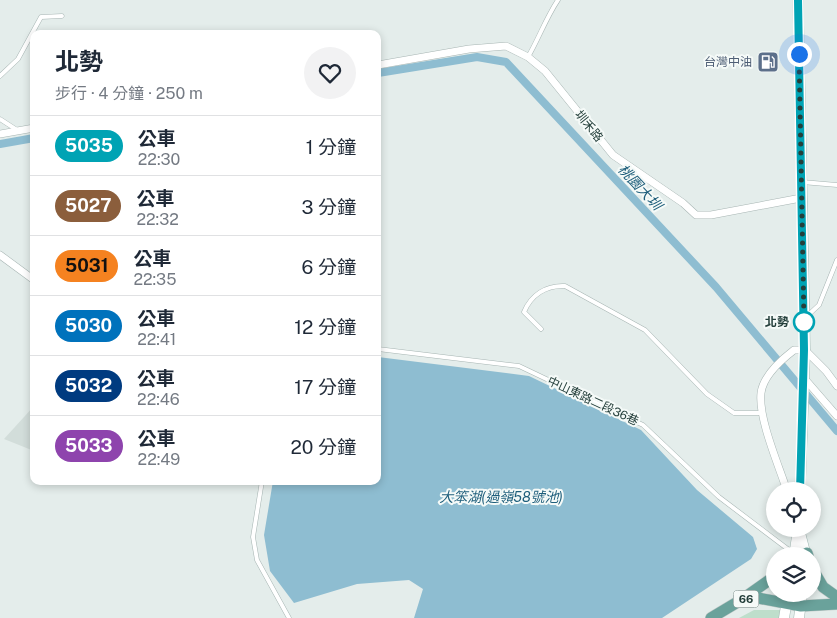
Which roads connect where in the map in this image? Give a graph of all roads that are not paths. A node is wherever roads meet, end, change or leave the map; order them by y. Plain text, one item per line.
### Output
1 (558, 0) edge
2 (798, 0) edge
3 (62, 16) dead end
4 (33, 30) edge
5 (30, 36) edge
6 (528, 57) junction
7 (381, 65) edge
8 (0, 76) edge
9 (0, 119) edge
10 (30, 129) edge
11 (20, 131) junction
12 (0, 134) edge
13 (801, 182) junction
14 (837, 185) edge
15 (801, 198) junction
16 (0, 256) edge
17 (837, 260) edge
18 (30, 277) edge
19 (804, 318) junction
20 (541, 329) dead end
21 (381, 350) edge
22 (804, 350) junction
23 (804, 382) junction
24 (837, 386) edge
25 (762, 413) junction
26 (837, 416) edge
27 (784, 482) edge
28 (800, 482) edge
29 (261, 485) edge
30 (782, 547) edge
31 (766, 582) edge
32 (821, 584) edge
33 (837, 597) edge
34 (766, 598) edge
35 (740, 600) junction
36 (787, 602) edge
37 (793, 602) edge
38 (801, 602) edge
39 (837, 604) edge
40 (801, 606) junction
41 (289, 618) edge
42 (711, 618) edge
43 (784, 618) edge
44 (799, 618) edge

1 - 6 lane
2 - 13 main road
3 - 4 lane
5 - 8 lane
6 - 7 street, 圳禾路
6 - 15 street, 圳禾路
9 - 11 lane
10 - 11 street
11 - 12 street
13 - 14 lane
13 - 15 main road
15 - 19 main road
16 - 18 street
17 - 19 lane
19 - 22 main road
20 - 25 lane
21 - 30 lane, 中山東路二段36巷
22 - 23 main road
22 - 24 street
22 - 25 street
23 - 26 street
23 - 28 main road
25 - 27 street
29 - 41 lane
31 - 35 main road
32 - 33 main road
34 - 35 main road, 66
35 - 42 main road, 66
36 - 43 main road
37 - 40 main road, 66
38 - 40 main road
39 - 40 main road, 66
40 - 44 main road

